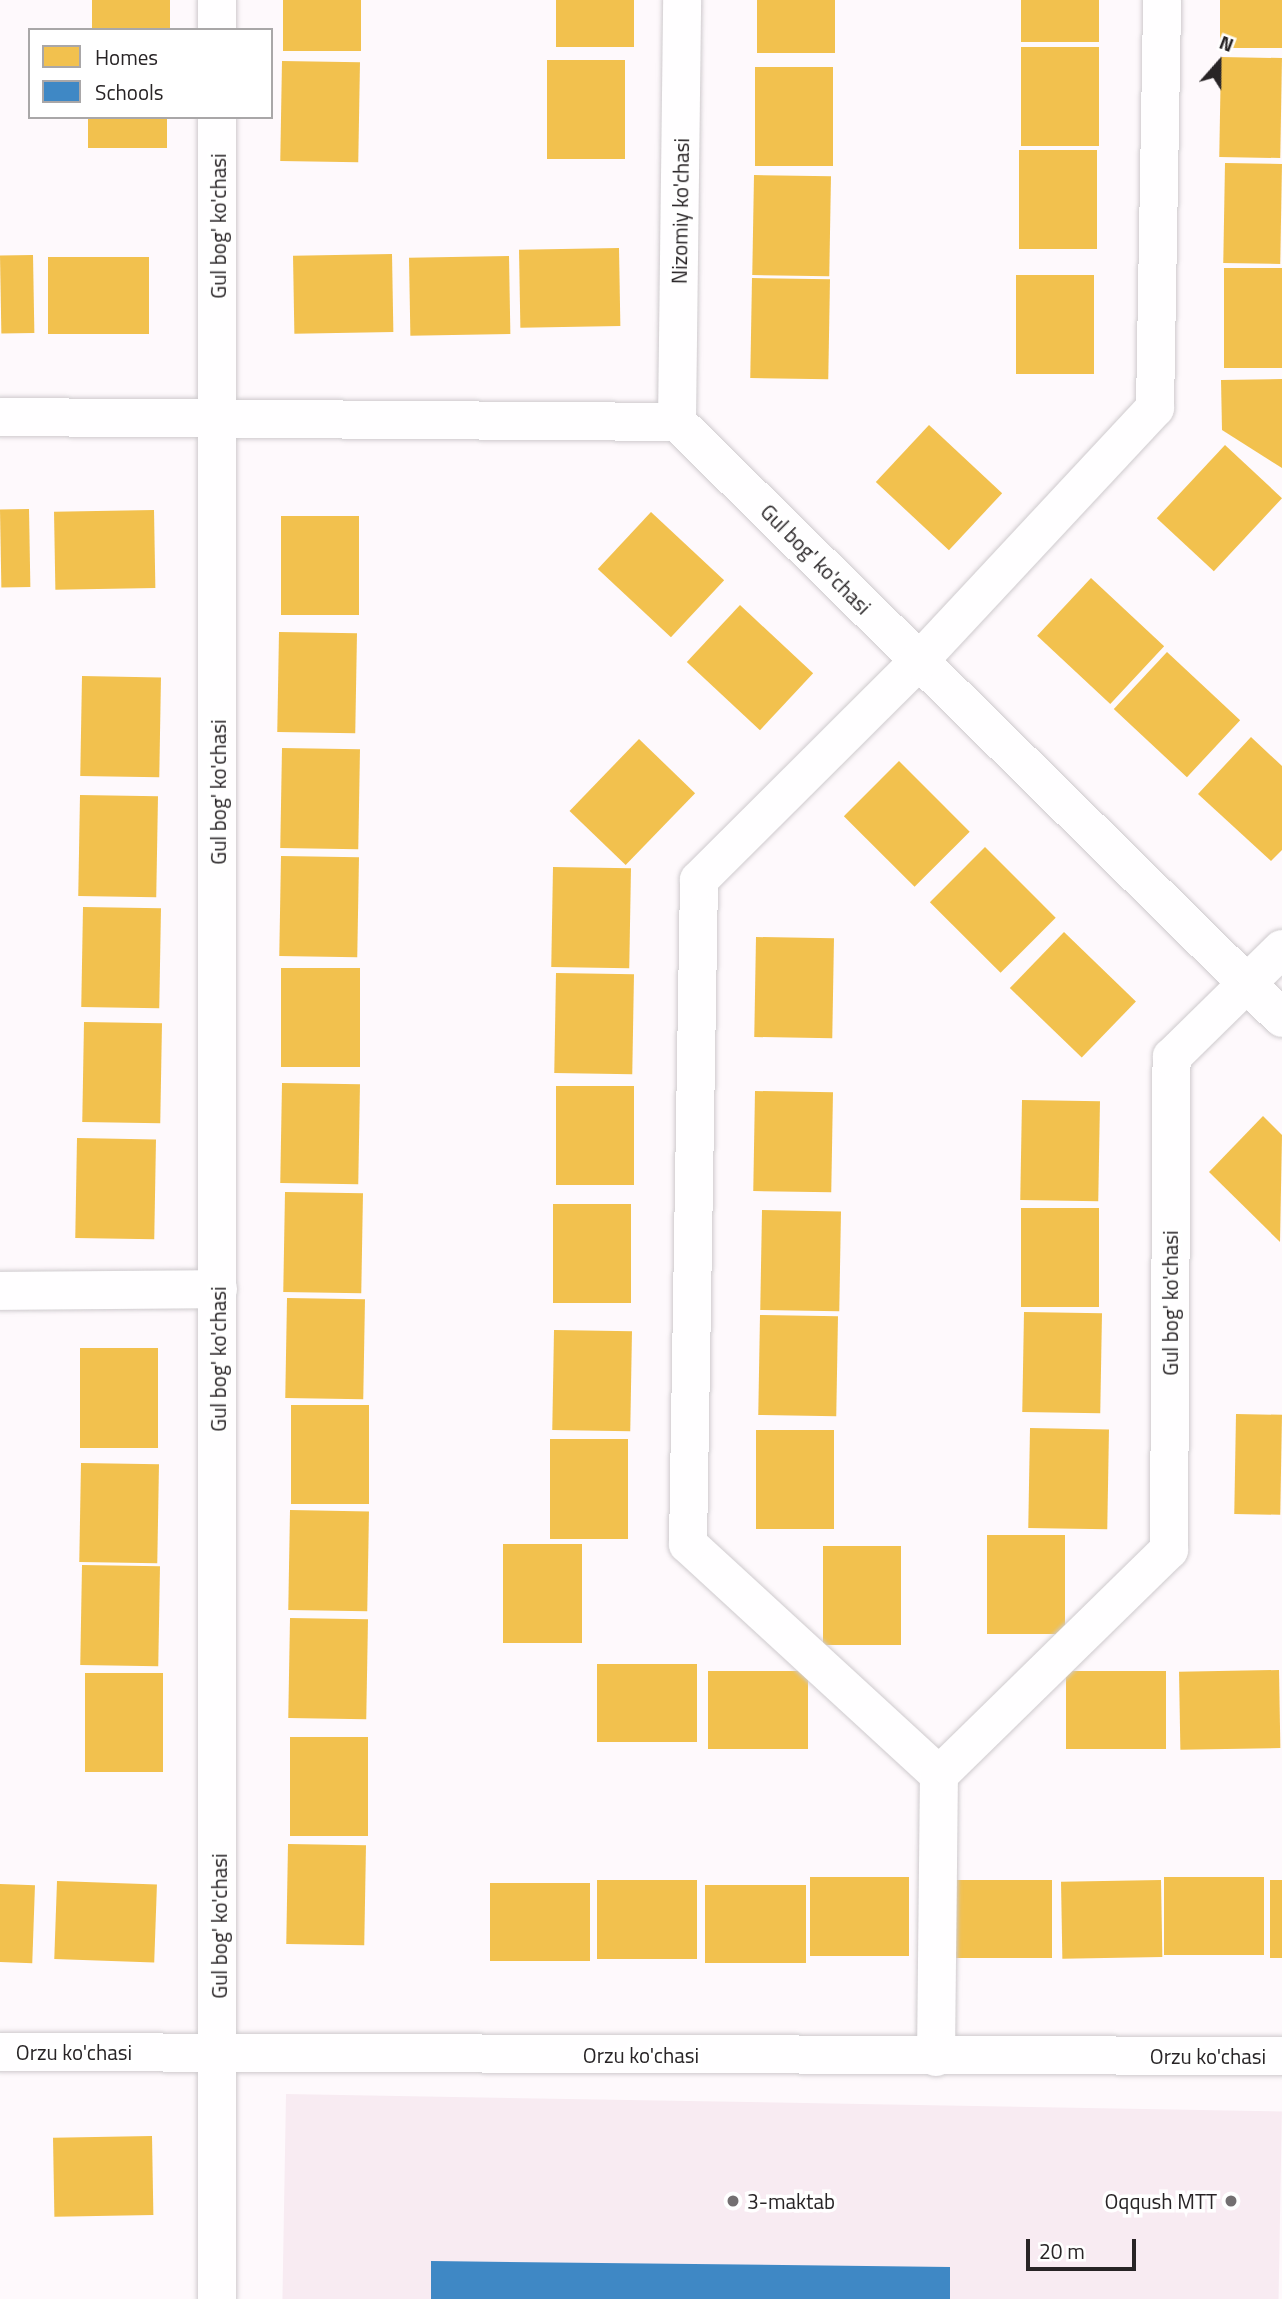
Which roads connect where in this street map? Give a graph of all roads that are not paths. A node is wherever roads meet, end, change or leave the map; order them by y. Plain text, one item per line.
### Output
1 (217, 0) edge
2 (682, 0) edge
3 (1162, 0) edge
4 (217, 28) edge
5 (217, 119) edge
6 (0, 417) edge
7 (218, 419) junction
8 (677, 422) junction
9 (919, 661) junction
10 (1282, 949) edge
11 (1247, 984) junction
12 (1282, 1018) edge
13 (218, 1289) junction
14 (0, 1291) edge
15 (939, 1775) junction
16 (0, 2052) edge
17 (219, 2053) junction
18 (1282, 2056) edge
19 (936, 2057) junction
20 (218, 2299) edge

1 - 4 street
2 - 8 street, Nizomiy ko'chasi
3 - 9 street
5 - 7 street, Gul bog' ko'chasi
6 - 7 street
7 - 8 street
7 - 13 street, Gul bog' ko'chasi
8 - 9 street, Gul bog' ko'chasi
9 - 11 street, Gul bog' ko'chasi
9 - 15 street
10 - 11 street
11 - 12 street, Gul bog' ko'chasi
11 - 15 street, Gul bog' ko'chasi
13 - 14 street
13 - 17 street, Gul bog' ko'chasi
15 - 19 street
16 - 17 street, Orzu ko'chasi
17 - 19 street, Orzu ko'chasi
17 - 20 street, Gul bog' ko'chasi
18 - 19 street, Orzu ko'chasi

